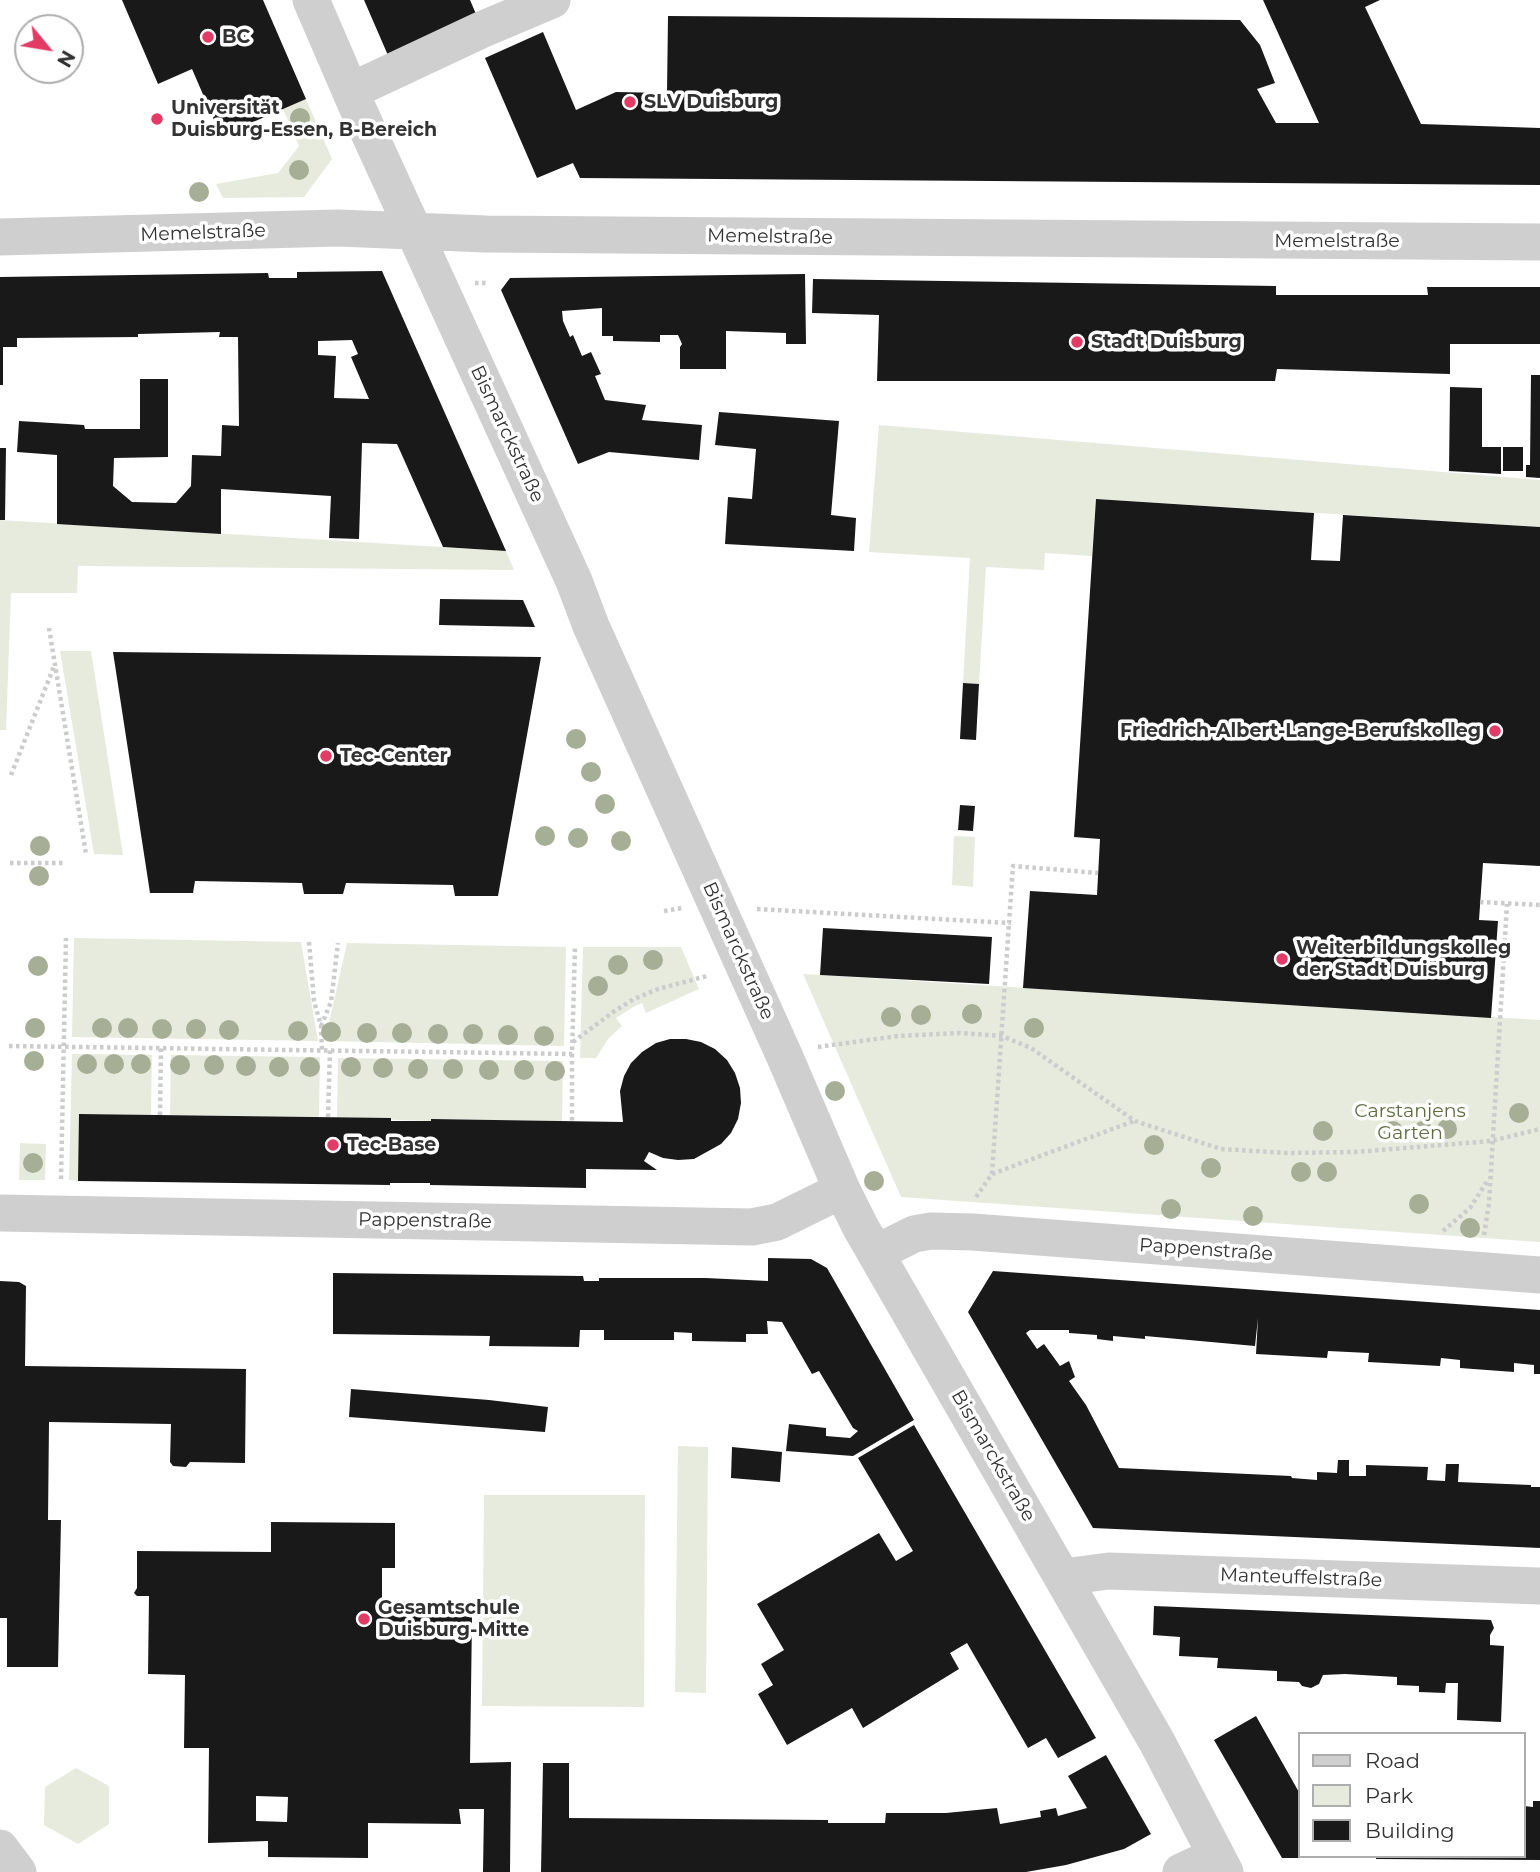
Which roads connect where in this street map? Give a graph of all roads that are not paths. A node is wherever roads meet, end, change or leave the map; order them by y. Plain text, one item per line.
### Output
1 (311, 0) edge
2 (552, 0) edge
3 (351, 91) junction
4 (415, 230) junction
5 (0, 237) edge
6 (1540, 242) edge
7 (842, 1190) junction
8 (0, 1213) edge
9 (876, 1253) junction
10 (1540, 1275) edge
11 (1063, 1577) junction
12 (1540, 1587) edge
13 (0, 1848) edge
14 (1220, 1864) edge
15 (18, 1872) edge
16 (1181, 1872) edge

1 - 3 street, Bismarckstraße
2 - 3 street
3 - 4 street, Bismarckstraße
4 - 5 street, Memelstraße
4 - 6 street, Memelstraße
4 - 7 street, Bismarckstraße
7 - 8 street, Pappenstraße
7 - 9 street, Bismarckstraße
9 - 10 street, Pappenstraße
9 - 11 street, Bismarckstraße
11 - 12 street, Manteuffelstraße
11 - 14 street, Bismarckstraße
13 - 15 street
14 - 16 street

